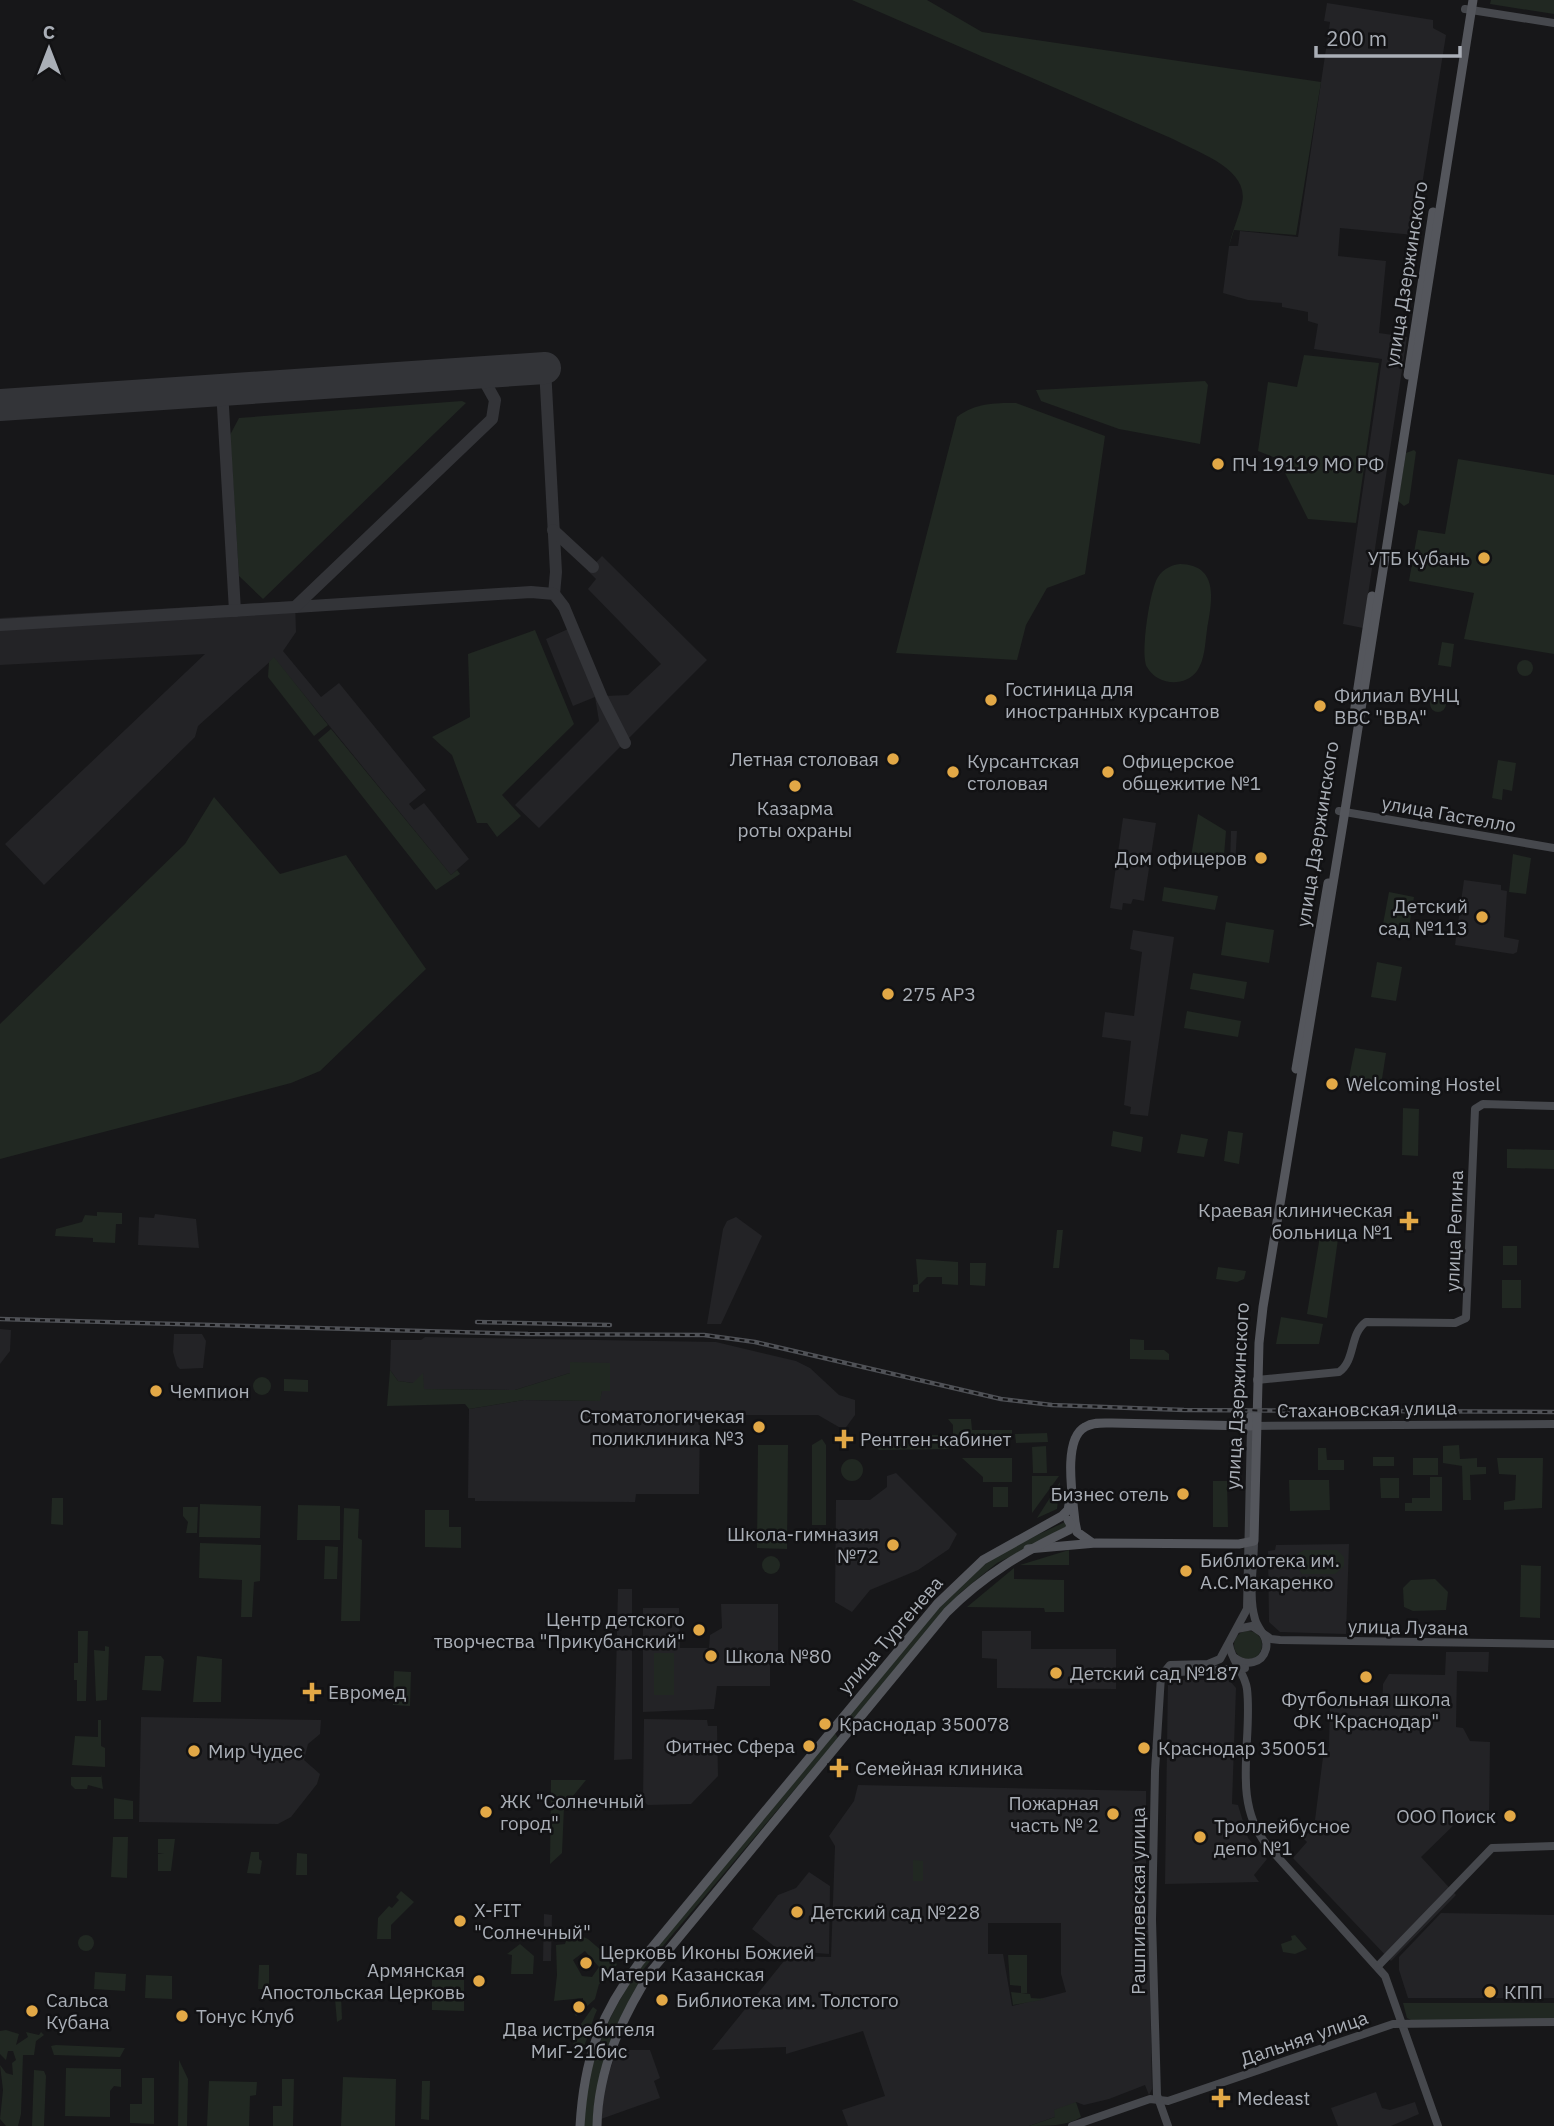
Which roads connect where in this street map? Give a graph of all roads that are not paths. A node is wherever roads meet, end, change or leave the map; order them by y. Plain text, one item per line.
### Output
1 (1469, 5) edge
2 (1554, 23) edge
3 (1342, 812) junction
4 (1554, 848) edge
5 (1554, 1106) edge
6 (1257, 1380) junction
7 (1554, 1424) edge
8 (1253, 1426) junction
9 (1072, 1488) junction
10 (1056, 1520) junction
11 (1251, 1542) junction
12 (1096, 1543) junction
13 (1028, 1549) junction
14 (1235, 1631) junction
15 (1262, 1632) junction
16 (1230, 1641) junction
17 (1554, 1644) edge
18 (1235, 1658) junction
19 (1254, 1662) junction
20 (1241, 1670) junction
21 (1217, 1671) junction
22 (1162, 1673) junction
23 (1245, 1683) junction
24 (840, 1721) junction
25 (854, 1727) junction
26 (830, 1732) junction
27 (839, 1745) junction
28 (1554, 1846) edge
29 (1378, 1966) junction
30 (637, 1969) junction
31 (652, 1970) junction
32 (640, 1988) junction
33 (1554, 2022) edge
34 (1403, 2024) junction
35 (1157, 2100) junction
36 (580, 2126) edge
37 (597, 2126) edge
38 (1073, 2126) edge
39 (1168, 2126) edge
40 (1438, 2126) edge

1 - 2 street
1 - 3 main road, улица Дзержинского
3 - 4 street, улица Гастелло
3 - 6 main road, улица Дзержинского
3 - 8 main road, улица Дзержинского
5 - 6 street, улица Репина
6 - 8 main road, улица Дзержинского
7 - 8 street, Стахановская улица
8 - 9 main road, Стахановская улица
8 - 11 main road, улица Дзержинского
9 - 10 main road
9 - 12 main road, Стахановская улица
10 - 13 main road, улица Тургенева
10 - 24 main road, улица Тургенева
11 - 12 main road, улица Тургенева
11 - 14 street, улица Дзержинского
11 - 15 street, улица Дзержинского
12 - 13 main road, улица Тургенева
13 - 25 main road, улица Тургенева
14 - 15 street
14 - 16 street, улица Дзержинского
15 - 17 street, улица Лузана
15 - 19 street, улица Дзержинского
16 - 18 street
16 - 22 street
18 - 19 street
18 - 20 street
19 - 20 street
20 - 21 street
20 - 23 street
21 - 22 street
21 - 23 street
22 - 35 street, Рашпилевская улица
23 - 29 street
24 - 25 main road
24 - 26 main road, улица Тургенева
25 - 27 main road, улица Тургенева
26 - 27 main road
26 - 30 main road, улица Тургенева
27 - 31 main road, улица Тургенева
28 - 29 street
29 - 34 street
30 - 31 main road
30 - 32 main road, улица Тургенева
30 - 36 main road, улица Тургенева
31 - 32 main road, улица Тургенева
32 - 37 main road, улица Тургенева
33 - 34 street, Дальняя улица
34 - 35 street, Дальняя улица
34 - 40 street
35 - 38 street, Дальняя улица
35 - 39 street, Рашпилевская улица

